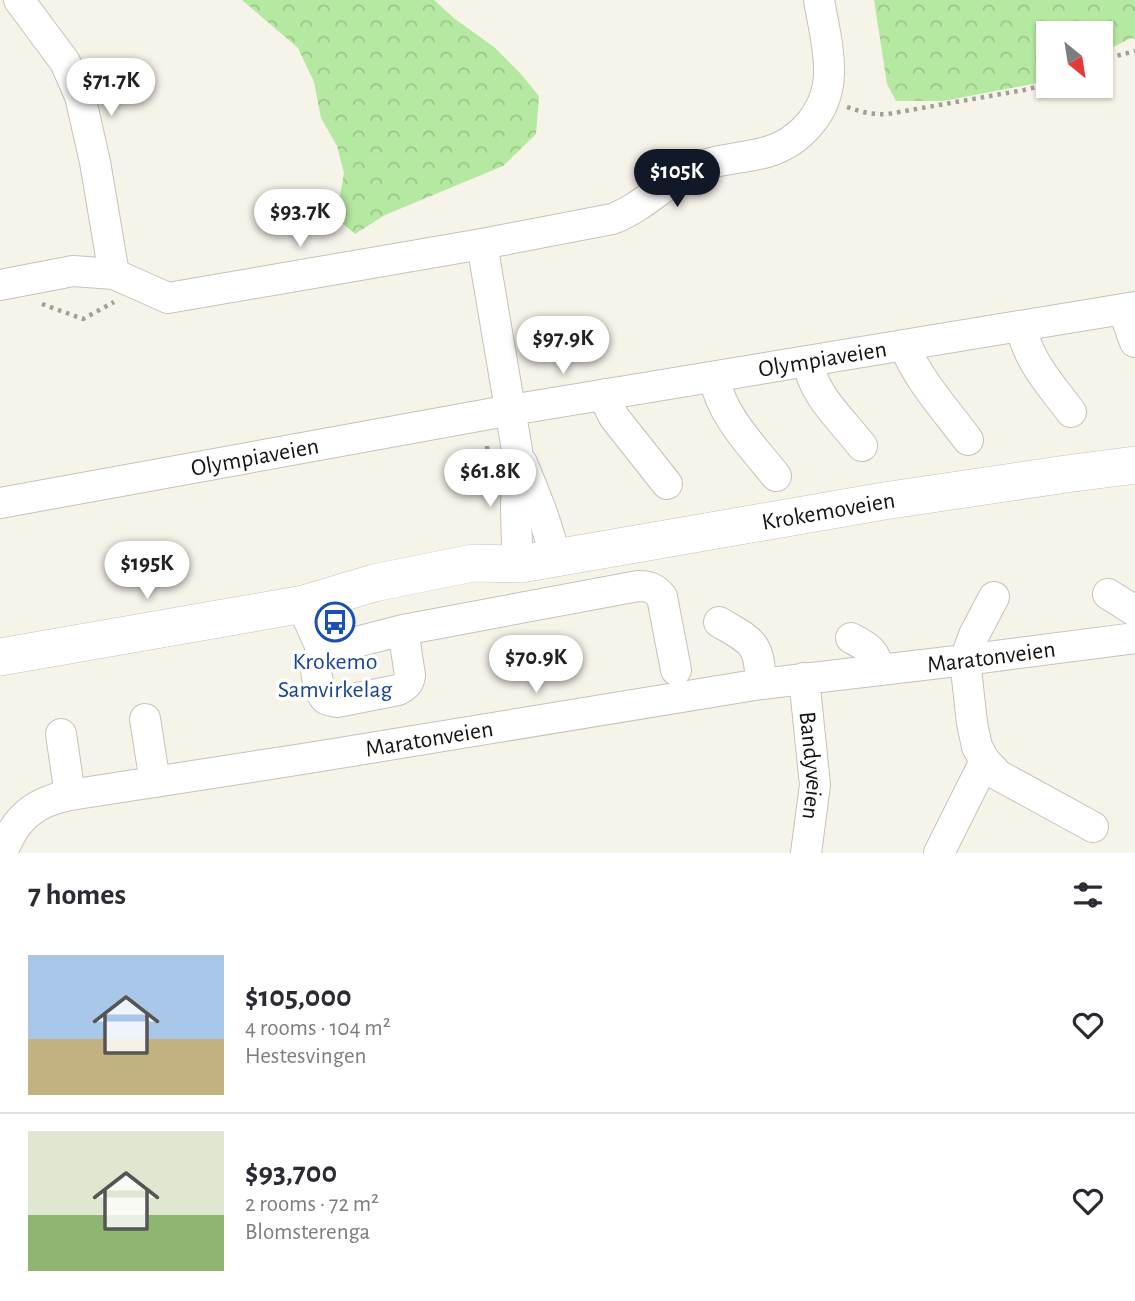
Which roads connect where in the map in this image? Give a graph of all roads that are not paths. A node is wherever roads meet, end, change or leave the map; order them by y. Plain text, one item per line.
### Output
1 (19, 0) edge
2 (819, 0) edge
3 (482, 244) junction
4 (114, 274) junction
5 (0, 285) edge
6 (1129, 308) edge
7 (1021, 326) junction
8 (1135, 342) edge
9 (904, 345) junction
10 (808, 361) junction
11 (714, 377) junction
12 (606, 394) junction
13 (511, 410) junction
14 (1071, 412) dead end
15 (968, 440) dead end
16 (862, 446) dead end
17 (1135, 465) edge
18 (776, 476) dead end
19 (667, 484) dead end
20 (0, 503) edge
21 (659, 540) junction
22 (538, 561) junction
23 (648, 586) junction
24 (1108, 594) dead end
25 (994, 597) dead end
26 (304, 604) junction
27 (1135, 611) edge
28 (719, 622) dead end
29 (403, 630) junction
30 (851, 638) dead end
31 (1135, 638) edge
32 (323, 652) junction
33 (0, 657) edge
34 (965, 660) junction
35 (676, 670) dead end
36 (878, 670) junction
37 (804, 678) junction
38 (761, 684) junction
39 (145, 719) dead end
40 (61, 734) dead end
41 (985, 761) junction
42 (155, 782) junction
43 (69, 795) junction
44 (1093, 827) dead end
45 (2, 853) edge
46 (806, 853) edge
47 (939, 853) edge

1 - 4 street
2 - 3 street
3 - 4 street
3 - 13 street
4 - 5 street
6 - 7 street, Olympiaveien
6 - 8 street
7 - 9 street, Olympiaveien
7 - 14 street
9 - 10 street, Olympiaveien
9 - 15 street
10 - 11 street, Olympiaveien
10 - 16 street
11 - 12 street, Olympiaveien
11 - 18 street
12 - 13 street, Olympiaveien
12 - 19 street
13 - 20 street, Olympiaveien
13 - 22 street
17 - 21 main road, Krokemoveien
21 - 22 main road, Krokemoveien
21 - 23 street
22 - 26 main road, Krokemoveien
23 - 29 street
23 - 35 street
24 - 27 street
25 - 34 street
26 - 32 street
26 - 33 main road, Krokemoveien
28 - 38 street
29 - 32 street
29 - 32 street
30 - 36 street
31 - 34 street, Maratonveien
34 - 36 street, Maratonveien
34 - 41 street
36 - 37 street, Maratonveien
37 - 38 street, Maratonveien
37 - 46 street, Bandyveien
38 - 42 street, Maratonveien
39 - 42 street
40 - 43 street
41 - 44 street
41 - 47 street
42 - 43 street, Maratonveien
43 - 45 street, Maratonveien

